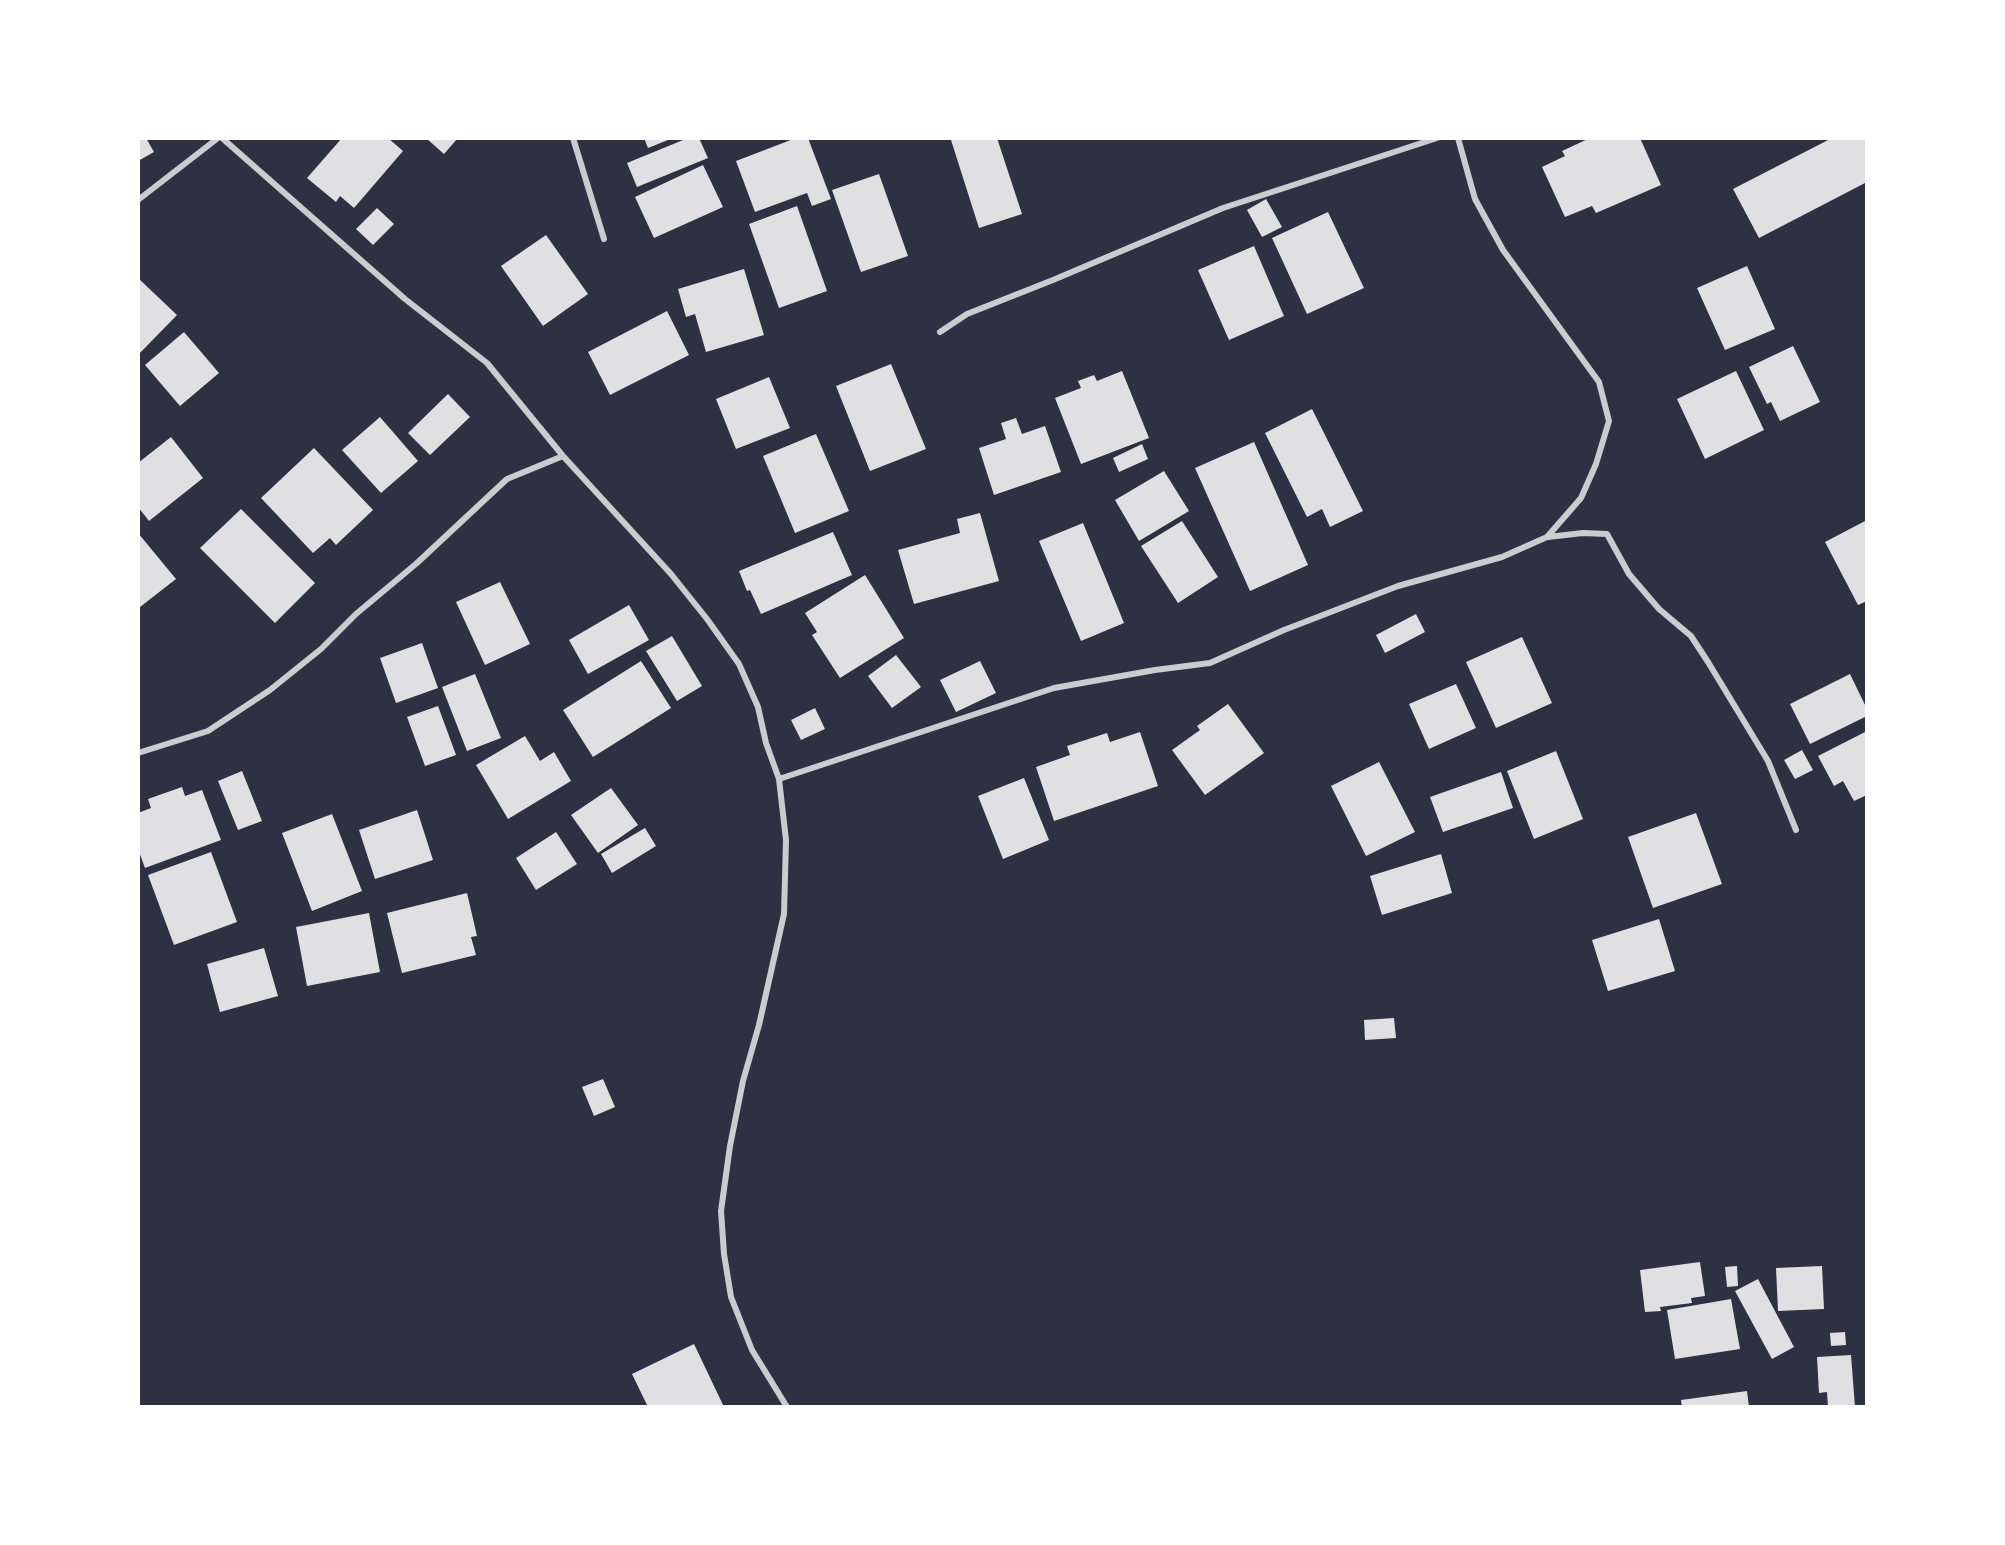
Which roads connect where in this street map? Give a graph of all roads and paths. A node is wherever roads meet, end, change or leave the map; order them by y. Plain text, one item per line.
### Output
1 (220, 138) edge
2 (573, 138) edge
3 (1437, 138) edge
4 (1458, 138) edge
5 (138, 200) edge
6 (604, 239) dead end
7 (940, 332) dead end
8 (563, 456) junction
9 (1547, 537) junction
10 (138, 753) edge
11 (778, 779) junction
12 (1796, 830) dead end
13 (787, 1407) edge

1 - 5 street
1 - 8 street
2 - 6 street
3 - 7 street
4 - 9 street
8 - 10 street
8 - 11 street
9 - 11 street
9 - 12 street
11 - 13 street

